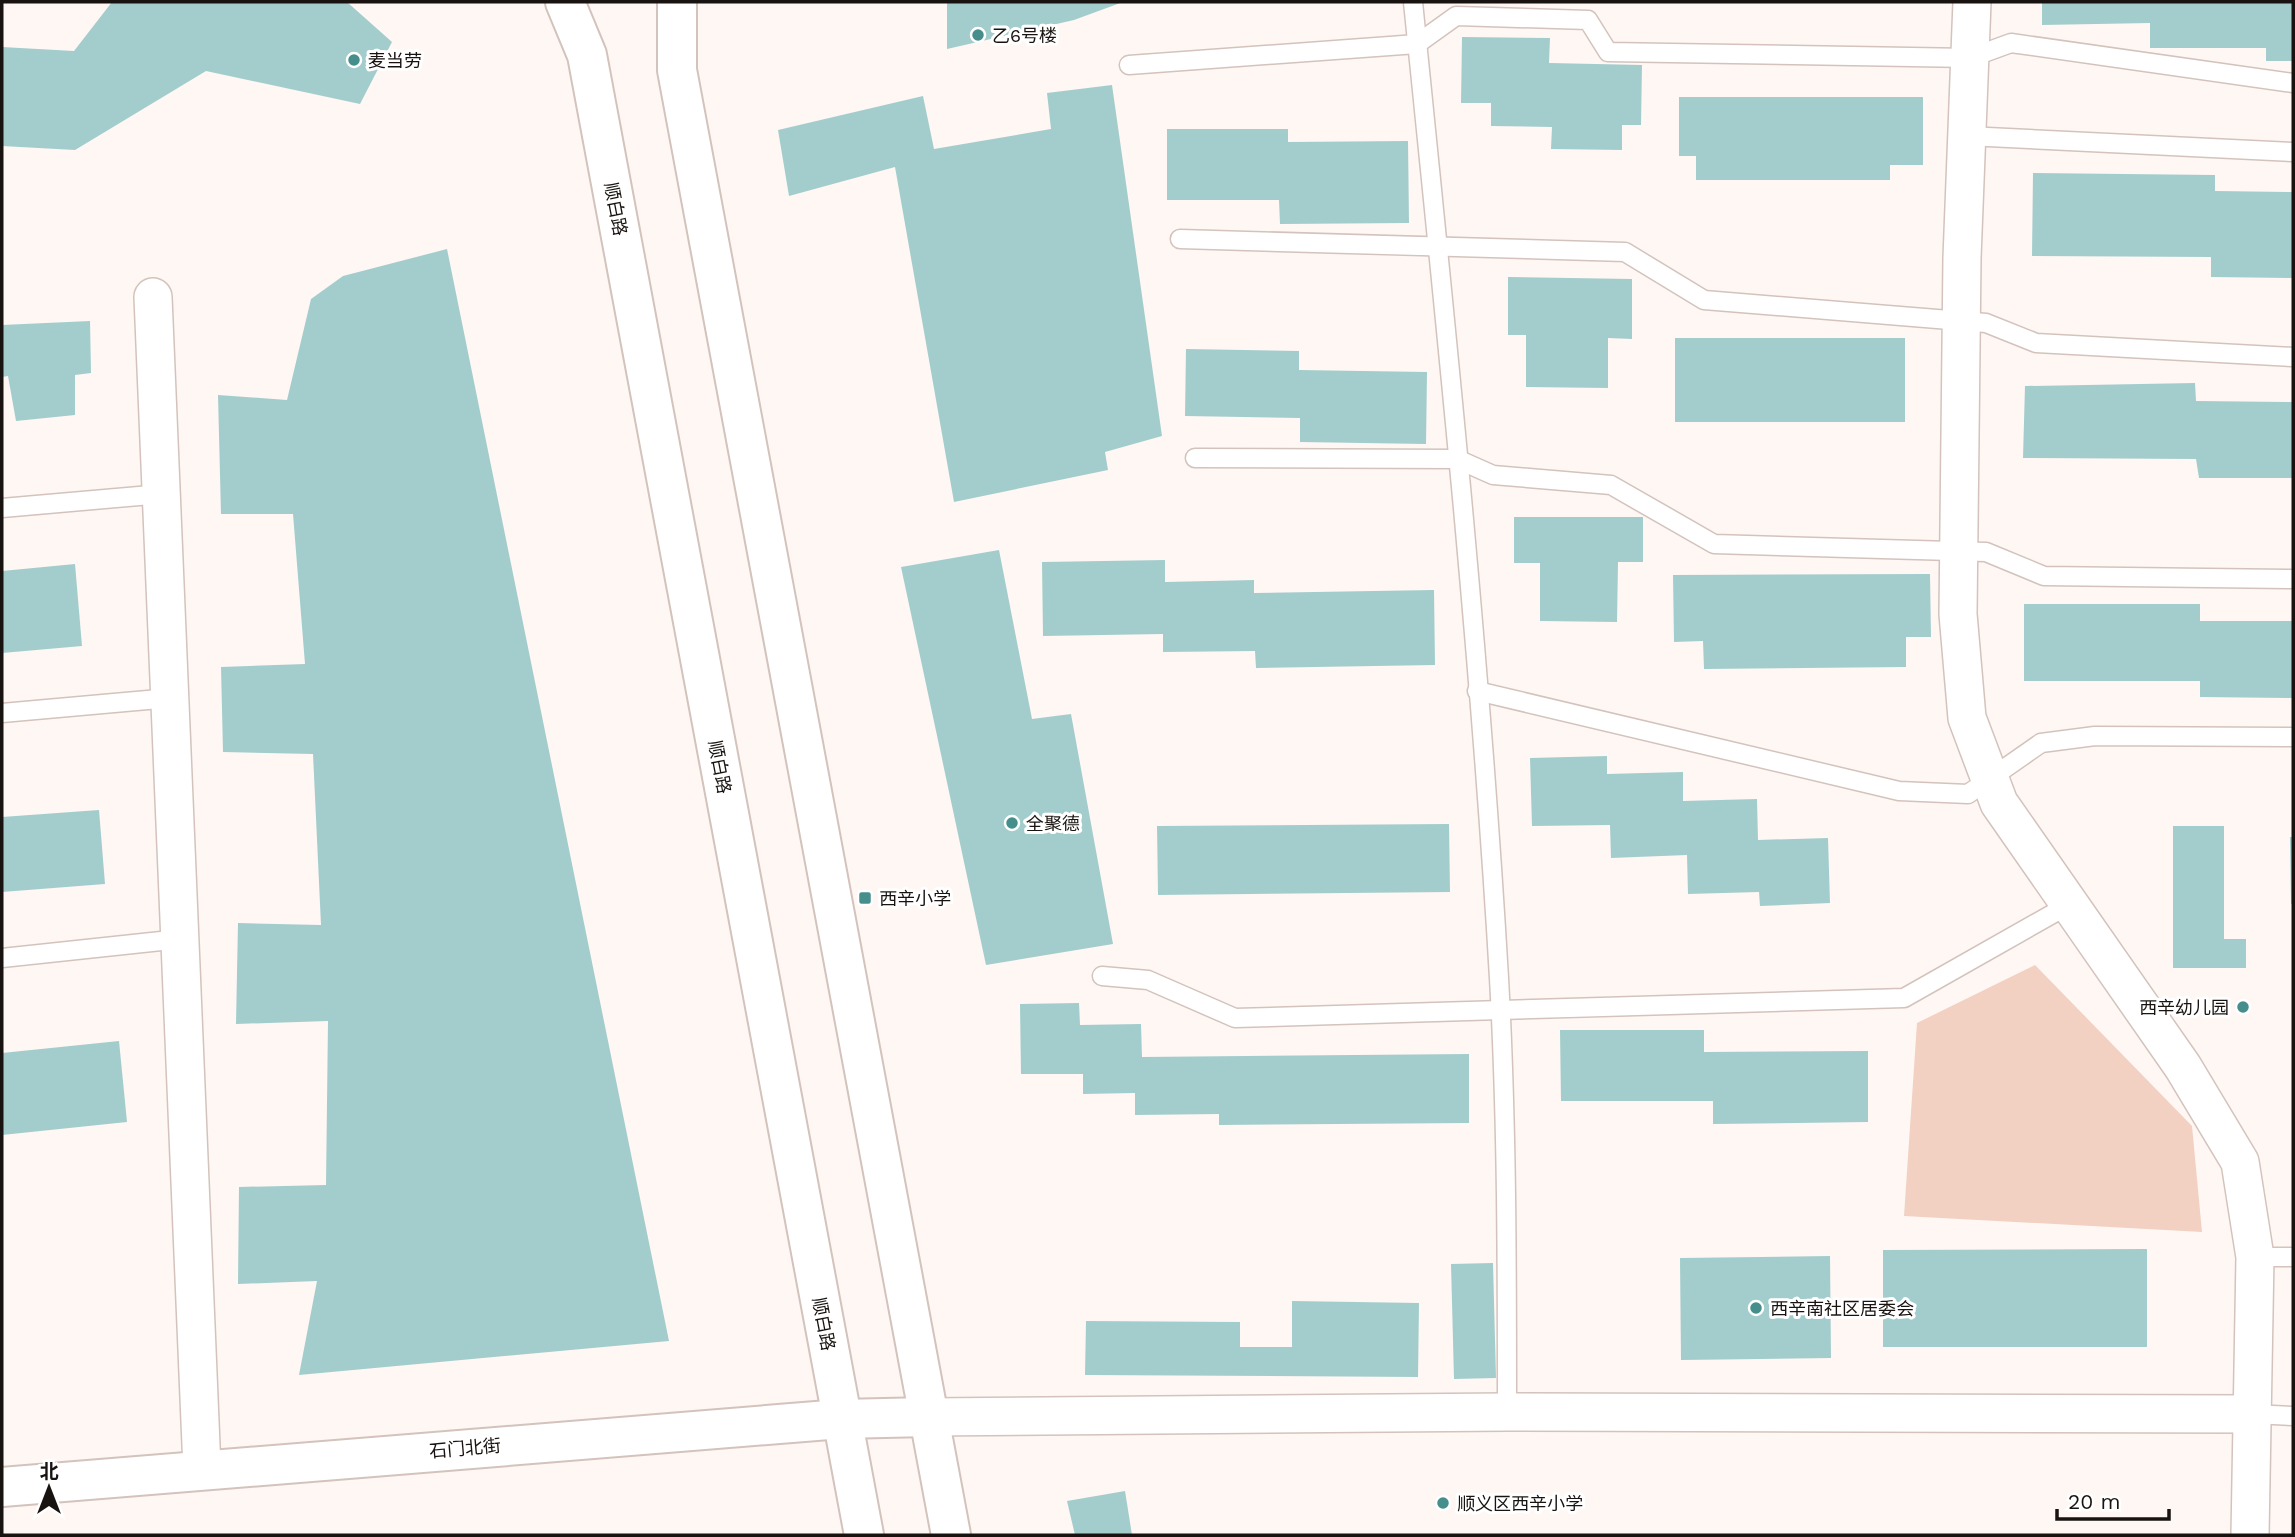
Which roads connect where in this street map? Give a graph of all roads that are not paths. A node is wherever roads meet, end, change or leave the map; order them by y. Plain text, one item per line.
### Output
1 (565, 2) edge
2 (677, 2) edge
3 (1413, 2) edge
4 (1972, 2) edge
5 (1417, 44) junction
6 (1970, 58) junction
7 (1129, 65) dead end
8 (2293, 83) edge
9 (1967, 136) junction
10 (2293, 152) edge
11 (1180, 239) dead end
12 (1437, 247) junction
13 (153, 297) dead end
14 (1961, 321) junction
15 (2293, 356) edge
16 (1195, 458) dead end
17 (1457, 459) junction
18 (162, 494) junction
19 (2, 508) edge
20 (1959, 551) junction
21 (2293, 579) edge
22 (1477, 691) junction
23 (170, 698) junction
24 (2, 713) edge
25 (2293, 737) edge
26 (1990, 779) junction
27 (2070, 904) junction
28 (180, 939) junction
29 (2, 958) edge
30 (1102, 976) dead end
31 (1500, 1010) junction
32 (2255, 1257) junction
33 (2293, 1257) edge
34 (1507, 1412) junction
35 (2253, 1413) junction
36 (2293, 1416) edge
37 (928, 1417) junction
38 (841, 1419) junction
39 (202, 1469) junction
40 (2, 1487) edge
41 (864, 1535) edge
42 (951, 1535) edge
43 (2250, 1535) edge

1 - 38 main road, 顺白路
2 - 37 main road
3 - 5 lane
4 - 6 street
5 - 6 lane
5 - 7 lane
5 - 12 lane
6 - 8 lane
6 - 9 street
9 - 10 lane
9 - 14 street
11 - 12 lane
12 - 14 lane
12 - 17 lane
13 - 18 street
14 - 15 lane
14 - 20 street
16 - 17 lane
17 - 20 lane
17 - 22 lane
18 - 19 lane
18 - 23 street
20 - 21 lane
20 - 26 street
22 - 26 lane
22 - 31 lane
23 - 24 lane
23 - 28 street
25 - 26 lane
26 - 27 street
27 - 31 lane
27 - 32 street
28 - 29 lane
28 - 39 street
30 - 31 lane
31 - 34 lane
32 - 33 lane
32 - 35 street
34 - 35 street
34 - 37 street
35 - 36 lane
35 - 43 street
37 - 38 main road, 石门北街
37 - 42 main road
38 - 39 main road, 石门北街
38 - 41 main road, 顺白路
39 - 40 main road, 石门北街

